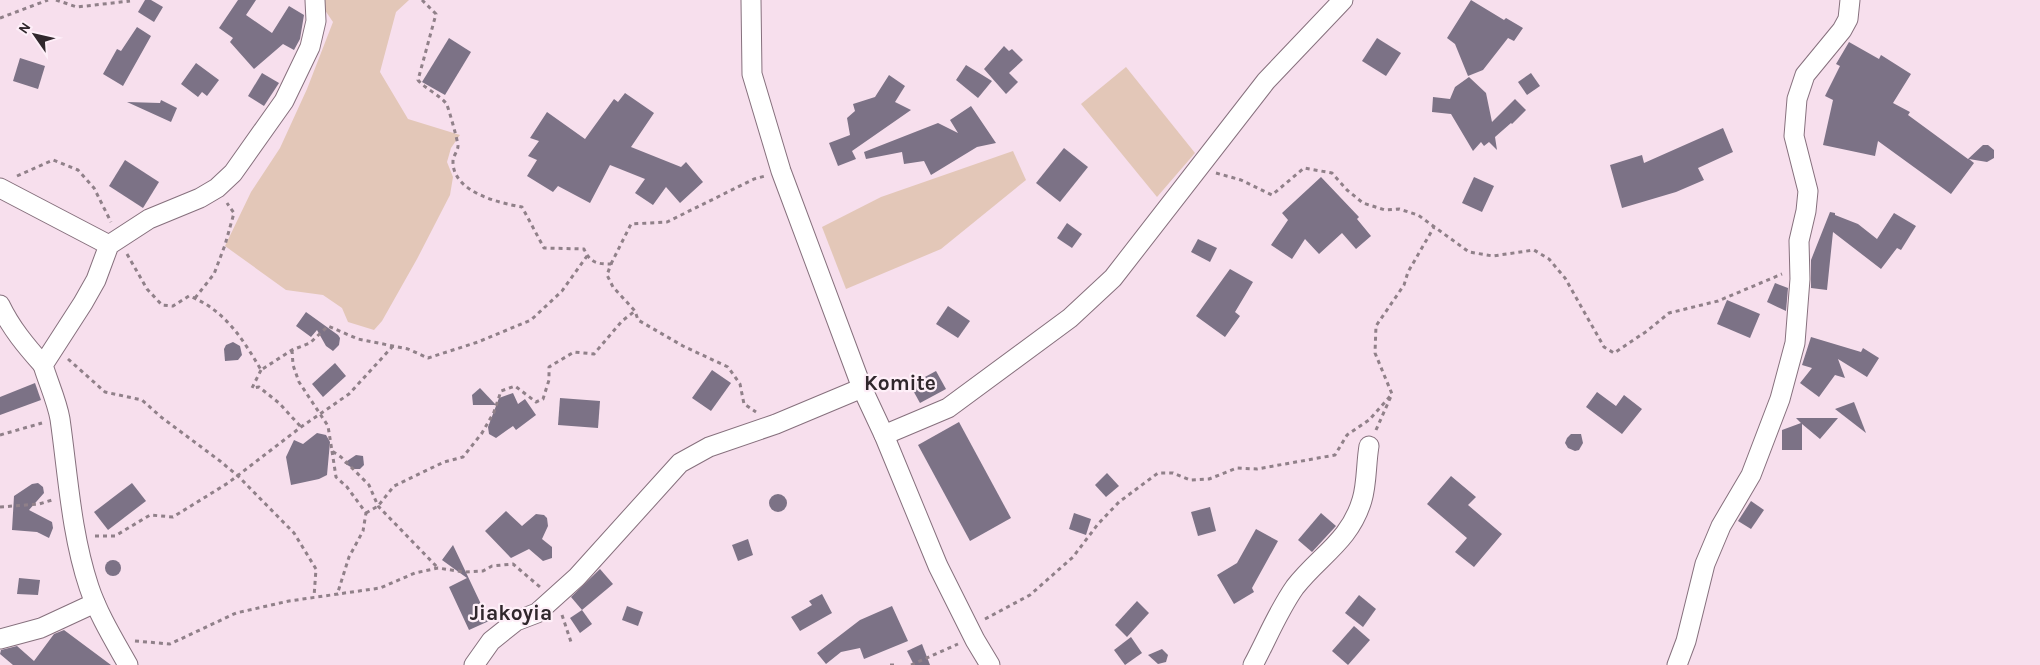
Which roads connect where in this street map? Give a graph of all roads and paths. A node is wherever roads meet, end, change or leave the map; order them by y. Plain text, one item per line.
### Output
1 (48, 0) edge
2 (56, 0) edge
3 (316, 0) edge
4 (422, 0) edge
5 (751, 0) edge
6 (1343, 0) edge
7 (1850, 0) edge
8 (130, 1) edge
9 (0, 18) edge
10 (1199, 167) junction
11 (781, 171) junction
12 (4, 184) edge
13 (217, 188) junction
14 (1434, 227) junction
15 (113, 242) junction
16 (587, 256) junction
17 (611, 264) junction
18 (1800, 279) junction
19 (195, 298) junction
20 (0, 306) edge
21 (635, 311) junction
22 (393, 346) junction
23 (54, 347) junction
24 (292, 350) junction
25 (43, 365) junction
26 (261, 370) junction
27 (862, 388) junction
28 (1392, 394) junction
29 (320, 414) junction
30 (60, 418) junction
31 (776, 424) junction
32 (301, 427) junction
33 (0, 435) edge
34 (884, 435) junction
35 (1368, 446) joint
36 (332, 451) junction
37 (238, 476) junction
38 (70, 500) junction
39 (378, 506) junction
40 (0, 507) edge
41 (366, 513) junction
42 (77, 535) junction
43 (438, 568) junction
44 (337, 594) junction
45 (314, 597) junction
46 (554, 600) junction
47 (95, 603) junction
48 (972, 633) junction
49 (0, 639) edge
50 (128, 641) dead end
51 (572, 645) dead end
52 (128, 665) edge
53 (474, 665) edge
54 (890, 665) edge
55 (896, 665) edge
56 (911, 665) edge
57 (990, 665) edge
58 (1253, 665) edge
59 (1677, 665) edge

1 - 9 path
2 - 8 path
3 - 13 street
4 - 16 path
5 - 11 street
6 - 10 street
7 - 18 street
10 - 14 path
10 - 34 street
11 - 17 path
11 - 27 street
12 - 15 street
12 - 15 path
13 - 15 street
13 - 19 path
14 - 18 path
14 - 28 path
15 - 19 path
15 - 23 street
16 - 17 path
16 - 22 path
17 - 21 path
18 - 59 street
19 - 26 path
20 - 25 street
21 - 31 path
21 - 39 path
22 - 24 path
22 - 29 path
23 - 25 street
23 - 37 path
24 - 26 path
24 - 29 path
25 - 30 street
26 - 32 path
27 - 31 street
27 - 34 street
28 - 35 path
28 - 48 path
29 - 32 path
29 - 36 path
30 - 33 path
30 - 38 street
31 - 46 street
32 - 37 path
34 - 48 street
35 - 58 street
36 - 39 path
36 - 41 path
37 - 42 path
37 - 45 path
38 - 40 path
38 - 42 street
39 - 41 path
39 - 43 path
41 - 44 path
42 - 47 street
43 - 44 path
43 - 46 path
44 - 45 path
45 - 50 path
46 - 51 path
46 - 53 street
47 - 49 street
47 - 52 street
48 - 56 path
48 - 57 street
54 - 55 path

